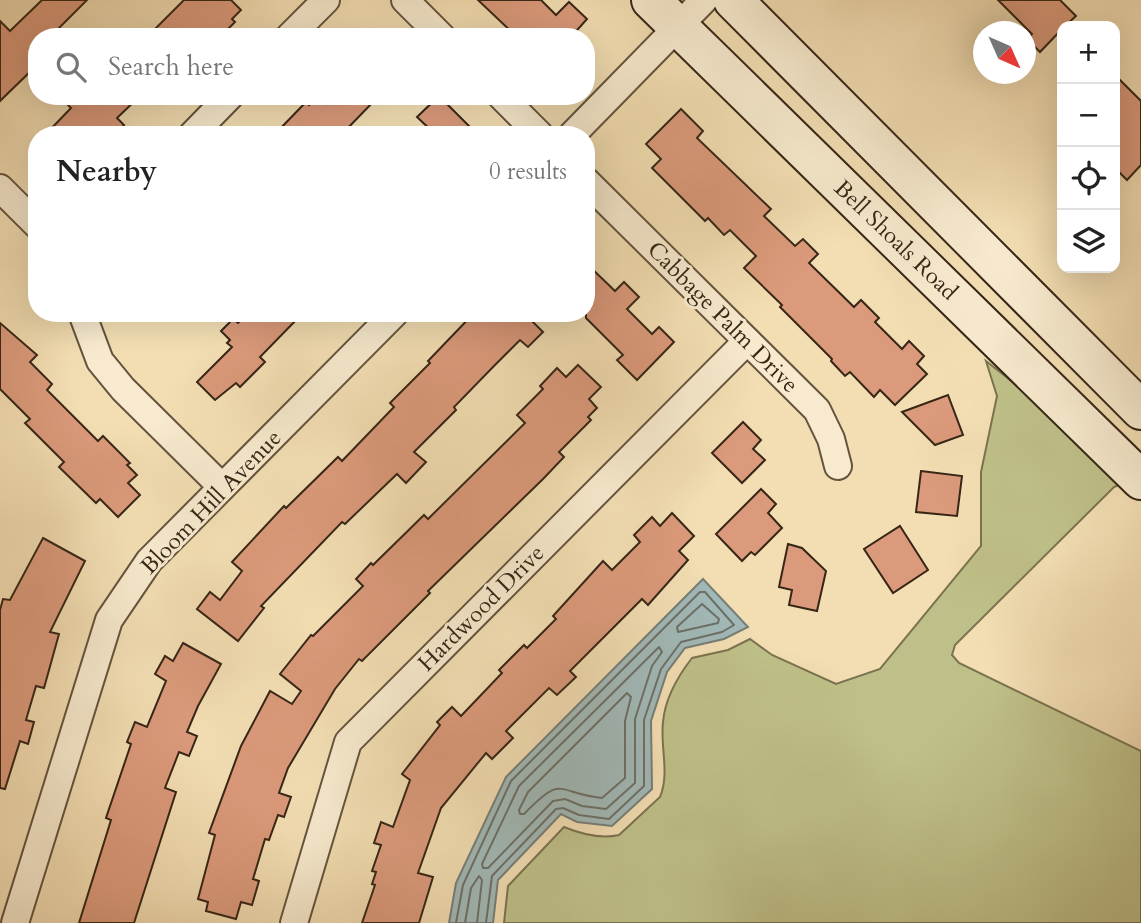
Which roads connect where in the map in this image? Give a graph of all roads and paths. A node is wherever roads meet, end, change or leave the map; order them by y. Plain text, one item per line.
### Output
1 (326, 0) edge
2 (405, 0) edge
3 (651, 0) edge
4 (733, 0) edge
5 (691, 13) edge
6 (298, 28) edge
7 (433, 28) edge
8 (221, 105) edge
9 (510, 105) edge
10 (201, 126) edge
11 (531, 126) edge
12 (581, 126) edge
13 (0, 188) edge
14 (595, 190) edge
15 (28, 216) edge
16 (85, 322) edge
17 (386, 322) edge
18 (747, 341) junction
19 (1141, 410) edge
20 (838, 466) dead end
21 (1141, 480) edge
22 (222, 487) junction
23 (15, 923) edge
24 (295, 923) edge

1 - 6 street
2 - 7 street
3 - 5 main road, Bell Shoals Road
4 - 19 main road
5 - 12 street
5 - 21 main road, Bell Shoals Road
8 - 10 street
9 - 11 street
13 - 15 street
14 - 18 street, Cabbage Palm Drive
16 - 22 street
17 - 22 street, Bloom Hill Avenue
18 - 20 street, Cabbage Palm Drive
18 - 24 street, Hardwood Drive
22 - 23 street, Bloom Hill Avenue

